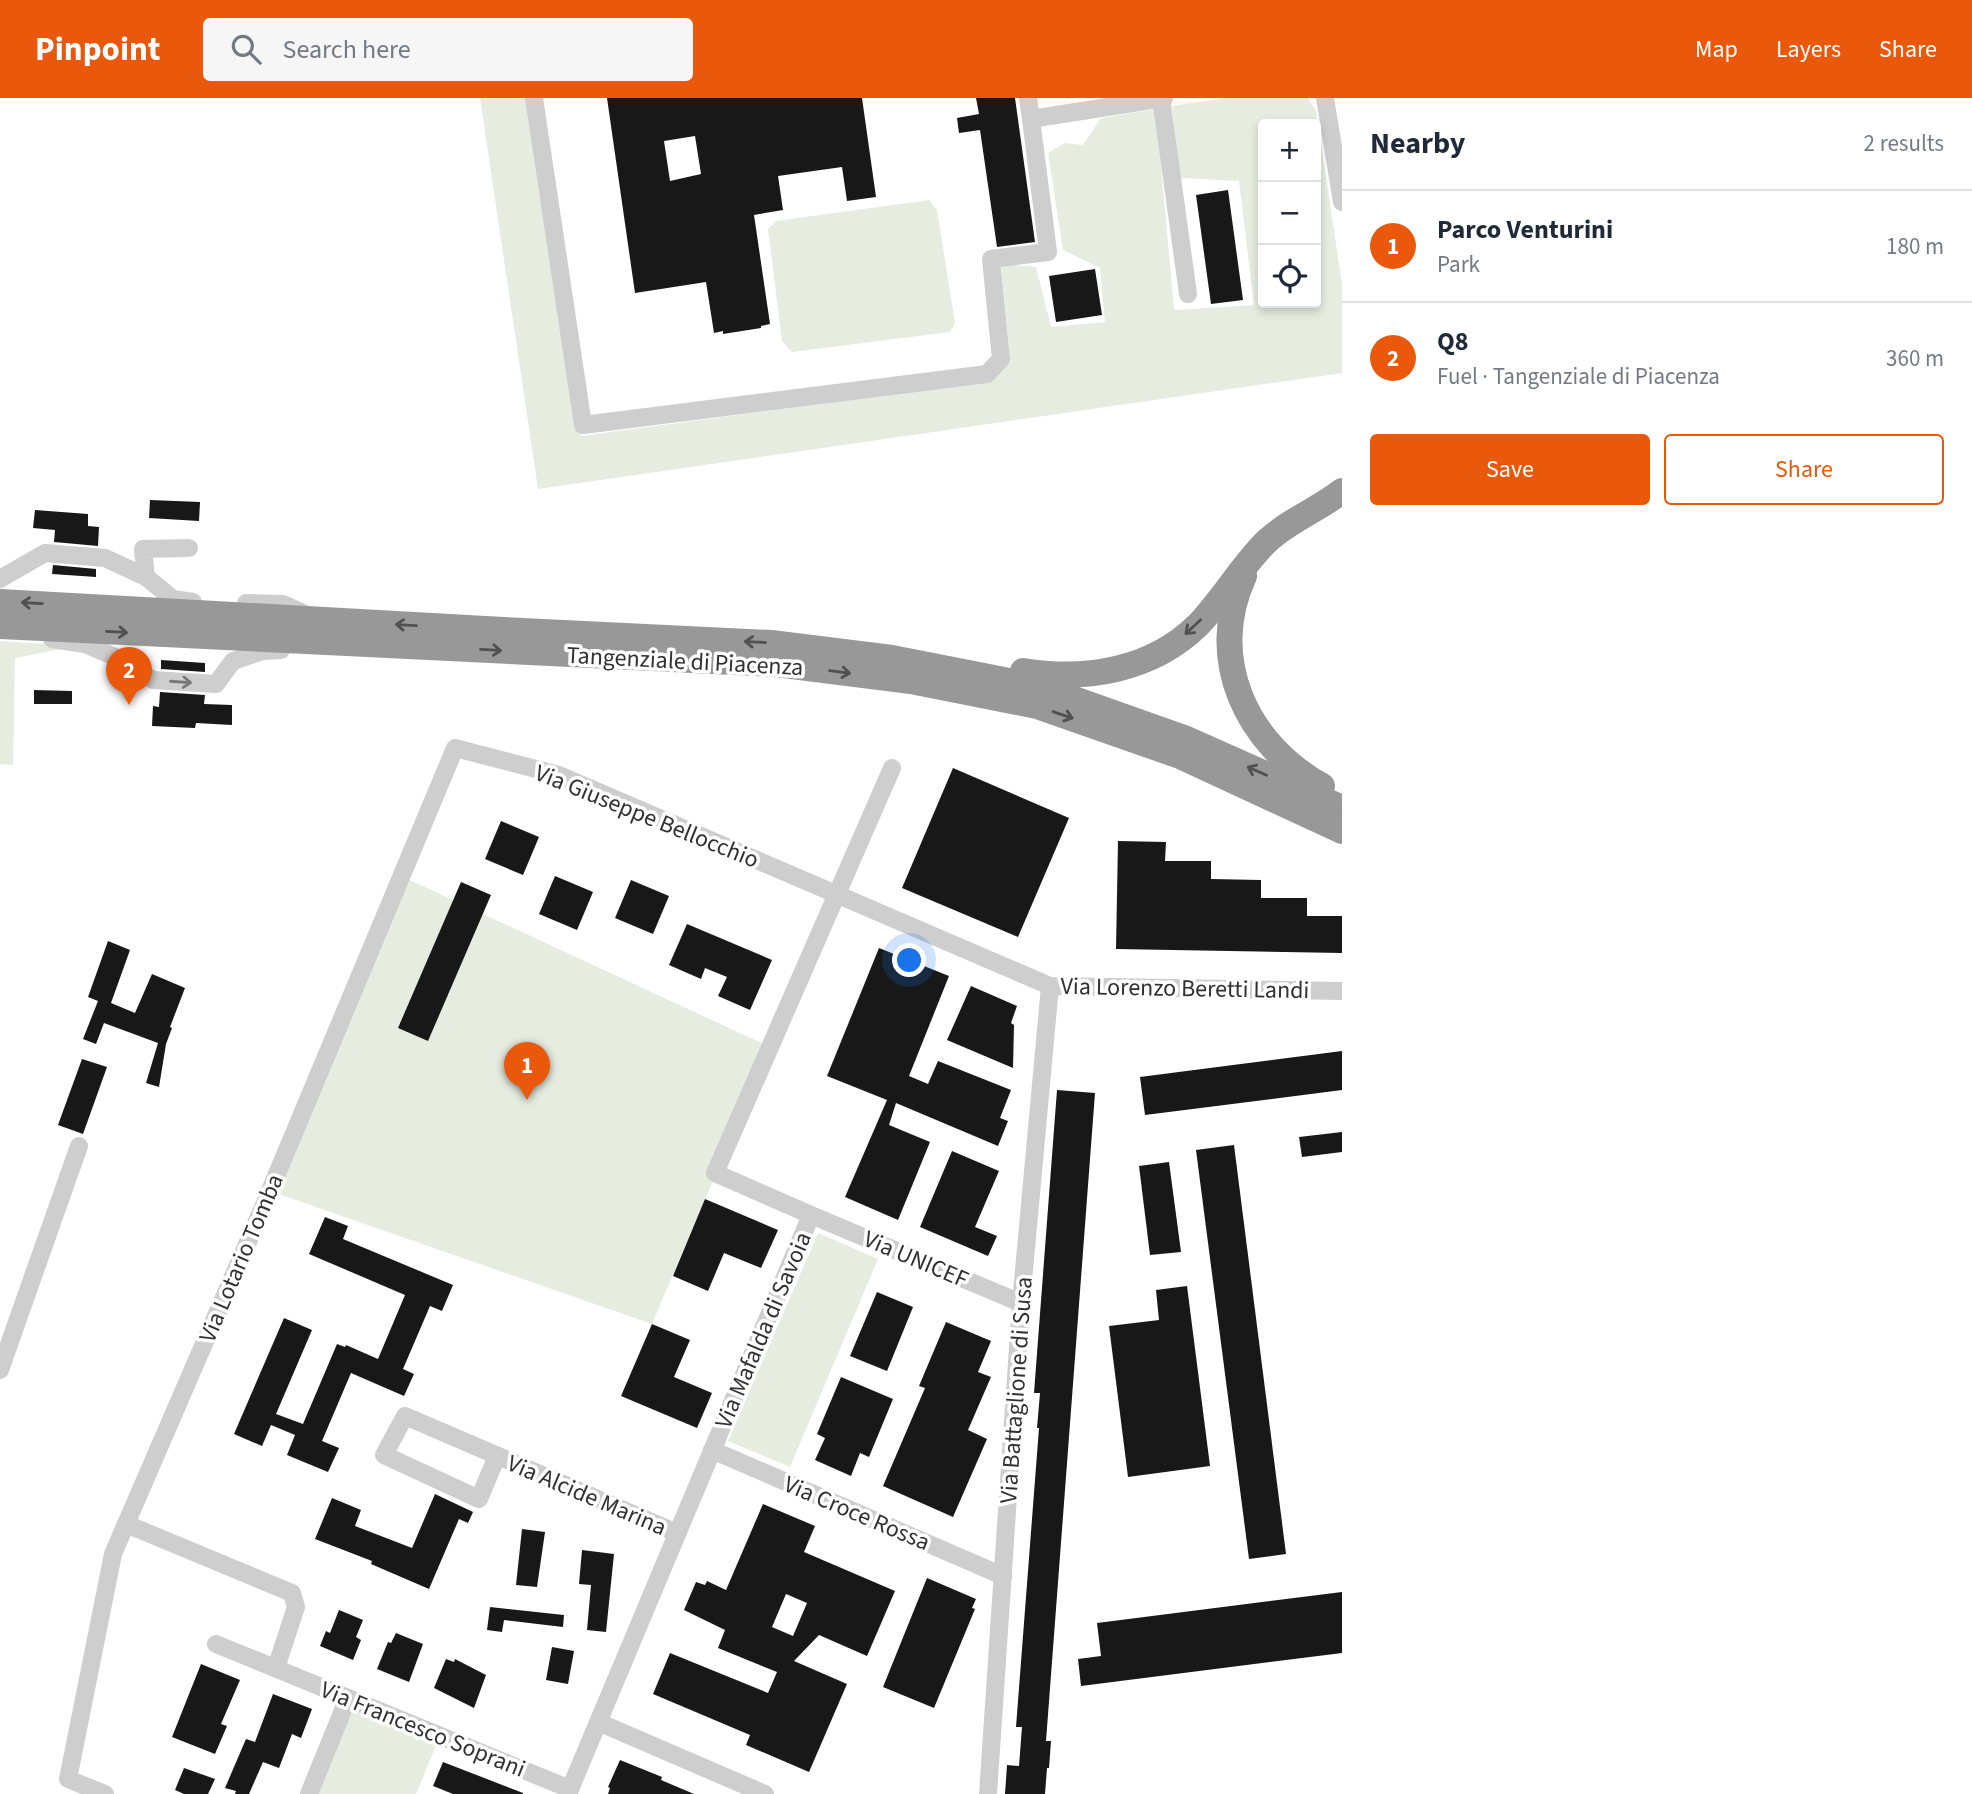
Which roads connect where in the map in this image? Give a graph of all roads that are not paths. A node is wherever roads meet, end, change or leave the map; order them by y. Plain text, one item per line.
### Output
1 (534, 98) edge
2 (1028, 98) edge
3 (1162, 98) edge
4 (1325, 98) edge
5 (1031, 119) junction
6 (1342, 202) edge
7 (1188, 294) dead end
8 (1342, 491) edge
9 (1342, 509) edge
10 (1285, 526) junction
11 (189, 548) dead end
12 (1253, 556) junction
13 (146, 577) junction
14 (0, 579) edge
15 (0, 602) edge
16 (319, 620) junction
17 (0, 626) edge
18 (0, 634) edge
19 (438, 648) junction
20 (892, 658) junction
21 (455, 748) joint
22 (892, 768) dead end
23 (1342, 797) edge
24 (1342, 808) edge
25 (1342, 831) edge
26 (836, 893) junction
27 (1050, 986) junction
28 (1342, 991) edge
29 (79, 1146) dead end
30 (811, 1214) junction
31 (1021, 1303) junction
32 (0, 1370) edge
33 (712, 1450) junction
34 (497, 1456) junction
35 (126, 1524) junction
36 (677, 1534) junction
37 (1003, 1576) junction
38 (216, 1644) dead end
39 (276, 1668) junction
40 (348, 1698) junction
41 (598, 1722) junction
42 (569, 1792) edge
43 (105, 1794) edge
44 (309, 1794) edge
45 (765, 1794) edge
46 (988, 1794) edge

1 - 5 street
2 - 5 street
3 - 5 street
3 - 7 street
4 - 6 street
8 - 10 highway
9 - 10 highway
10 - 12 highway
11 - 13 street
12 -> 20 highway
12 - 23 highway
13 - 14 street
13 - 16 street
16 -> 15 highway, Tangenziale di Piacenza
20 -> 16 highway, Tangenziale di Piacenza
17 -> 19 highway, Tangenziale di Piacenza
18 -> 19 street
19 -> 25 highway, Tangenziale di Piacenza
24 -> 20 highway, Tangenziale di Piacenza
21 - 26 street, Via Giuseppe Bellocchio
21 - 35 street, Via Lotario Tomba
22 - 26 street, Via Mafalda di Savoia
26 - 27 street, Via Lorenzo Beretti Landi
26 - 30 street, Via Mafalda di Savoia
27 - 28 street, Via Lorenzo Beretti Landi
27 - 31 street, Via Battaglione di Susa
29 - 32 street
30 - 31 street, Via UNICEF
30 - 33 street, Via Mafalda di Savoia
31 - 37 street, Via Battaglione di Susa
33 - 36 street, Via Mafalda di Savoia
33 - 37 street, Via Croce Rossa
34 - 34 street, Via Alcide Marina
34 - 36 street, Via Alcide Marina
35 - 39 street
35 - 43 street, Via Lotario Tomba
36 - 41 street, Via Mafalda di Savoia
37 - 46 street, Via Battaglione di Susa
38 - 39 street, Via Francesco Soprani
39 - 40 street, Via Francesco Soprani
40 - 42 street, Via Francesco Soprani
40 - 44 street
41 - 42 street, Via Mafalda di Savoia
41 - 45 street

